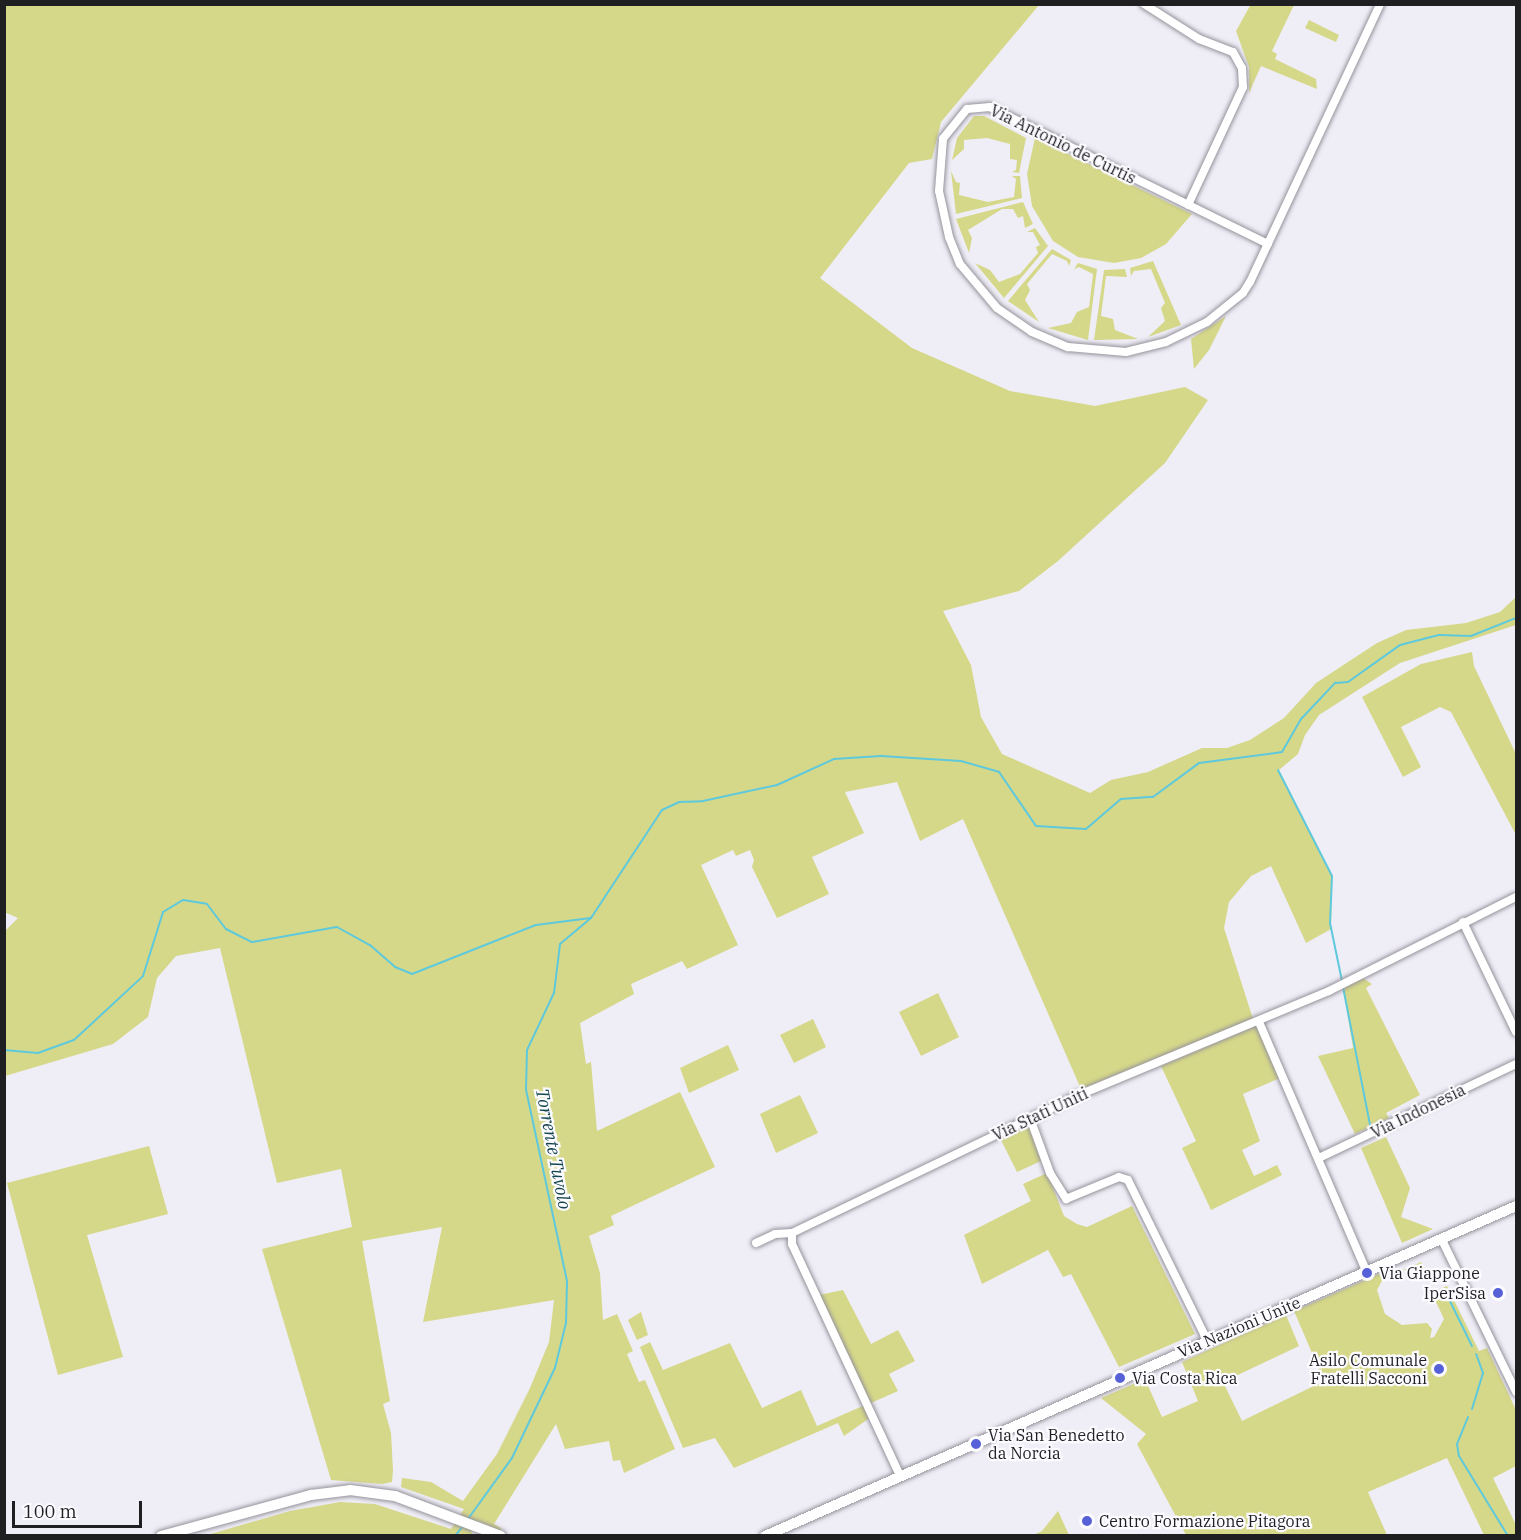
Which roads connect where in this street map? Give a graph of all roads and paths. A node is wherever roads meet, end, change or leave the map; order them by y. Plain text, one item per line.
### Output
1 (1144, 4) edge
2 (1380, 4) edge
3 (1188, 205) junction
4 (1268, 244) junction
5 (1516, 897) edge
6 (1464, 922) junction
7 (1259, 1022) junction
8 (1516, 1032) edge
9 (1516, 1064) edge
10 (1030, 1118) junction
11 (1319, 1158) junction
12 (1516, 1206) edge
13 (792, 1233) junction
14 (775, 1234) junction
15 (1442, 1240) junction
16 (756, 1243) dead end
17 (792, 1244) junction
18 (1367, 1273) junction
19 (1207, 1340) junction
20 (1516, 1392) edge
21 (900, 1476) junction
22 (161, 1536) edge
23 (501, 1536) edge
24 (765, 1536) edge

1 - 3 street
2 - 4 street, Via Antonio de Curtis
3 - 4 street, Via Antonio de Curtis
3 - 4 street, Via Antonio de Curtis
5 - 6 street
6 - 7 street, Via Stati Uniti
6 - 8 street
7 - 10 street, Via Stati Uniti
7 - 11 street
9 - 11 street, Via Indonesia
10 - 13 street, Via Stati Uniti
10 - 19 street
11 - 18 street
12 - 15 street, Via Nazioni Unite
13 - 14 street, Via Stati Uniti
13 - 17 street
14 - 16 street, Via Stati Uniti
14 - 17 street
15 - 18 street, Via Nazioni Unite
15 - 20 street
17 - 21 street
18 - 19 street, Via Nazioni Unite
19 - 21 street, Via Nazioni Unite
21 - 24 street, Via Nazioni Unite
22 - 23 street

